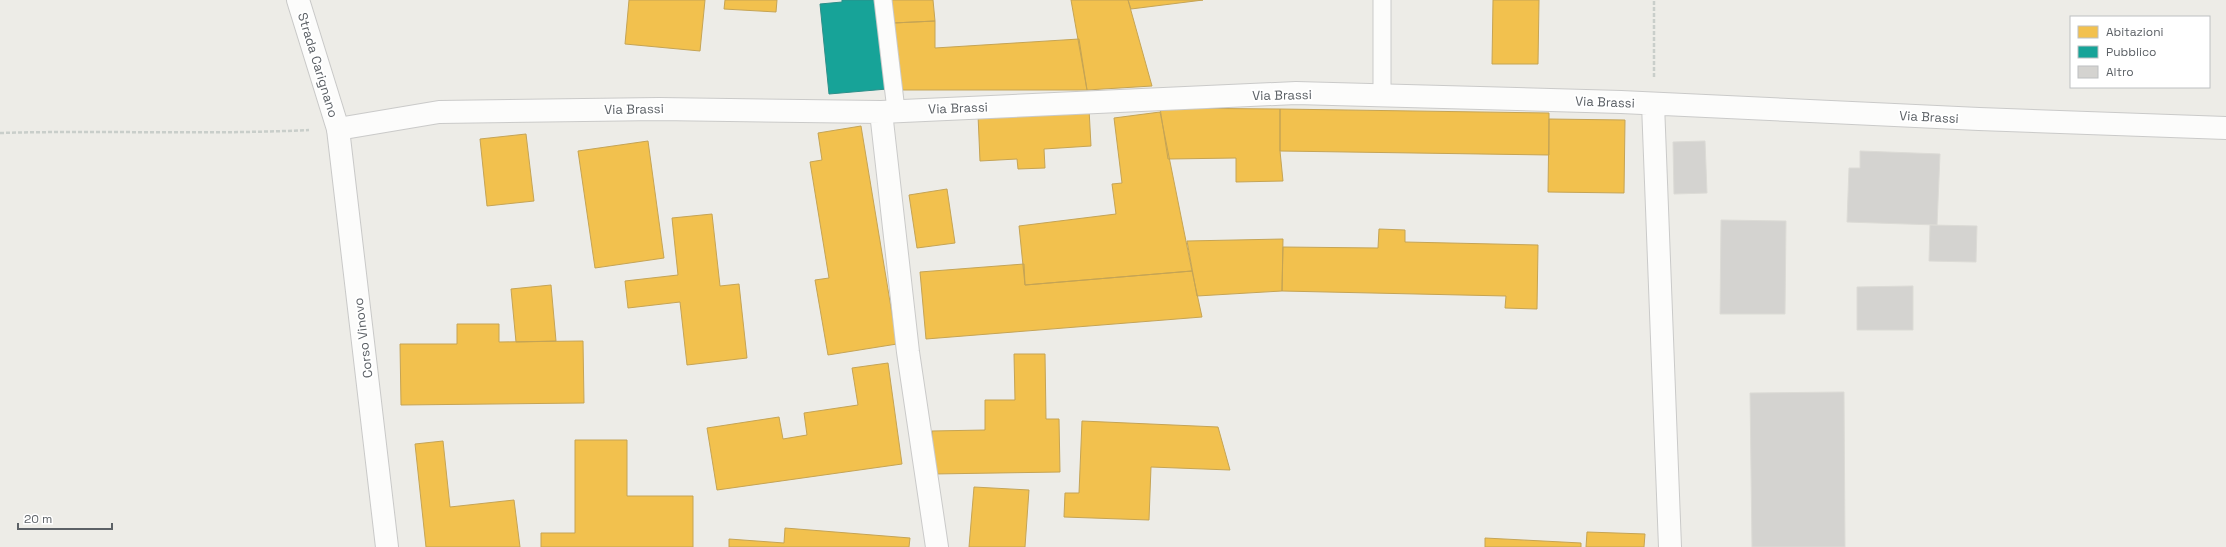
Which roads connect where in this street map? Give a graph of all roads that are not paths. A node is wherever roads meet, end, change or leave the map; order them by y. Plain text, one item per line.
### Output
1 (298, 0) edge
2 (883, 0) edge
3 (1382, 0) edge
4 (1382, 96) junction
5 (1653, 104) junction
6 (889, 111) junction
7 (2226, 128) edge
8 (338, 129) junction
9 (387, 547) edge
10 (937, 547) edge
11 (1670, 547) edge

1 - 8 street, Strada Carignano
2 - 6 lane
3 - 4 lane
4 - 5 street, Via Brassi
4 - 6 street, Via Brassi
5 - 7 street, Via Brassi
5 - 11 street
6 - 8 street, Via Brassi
6 - 10 street
8 - 9 street, Corso Vinovo

